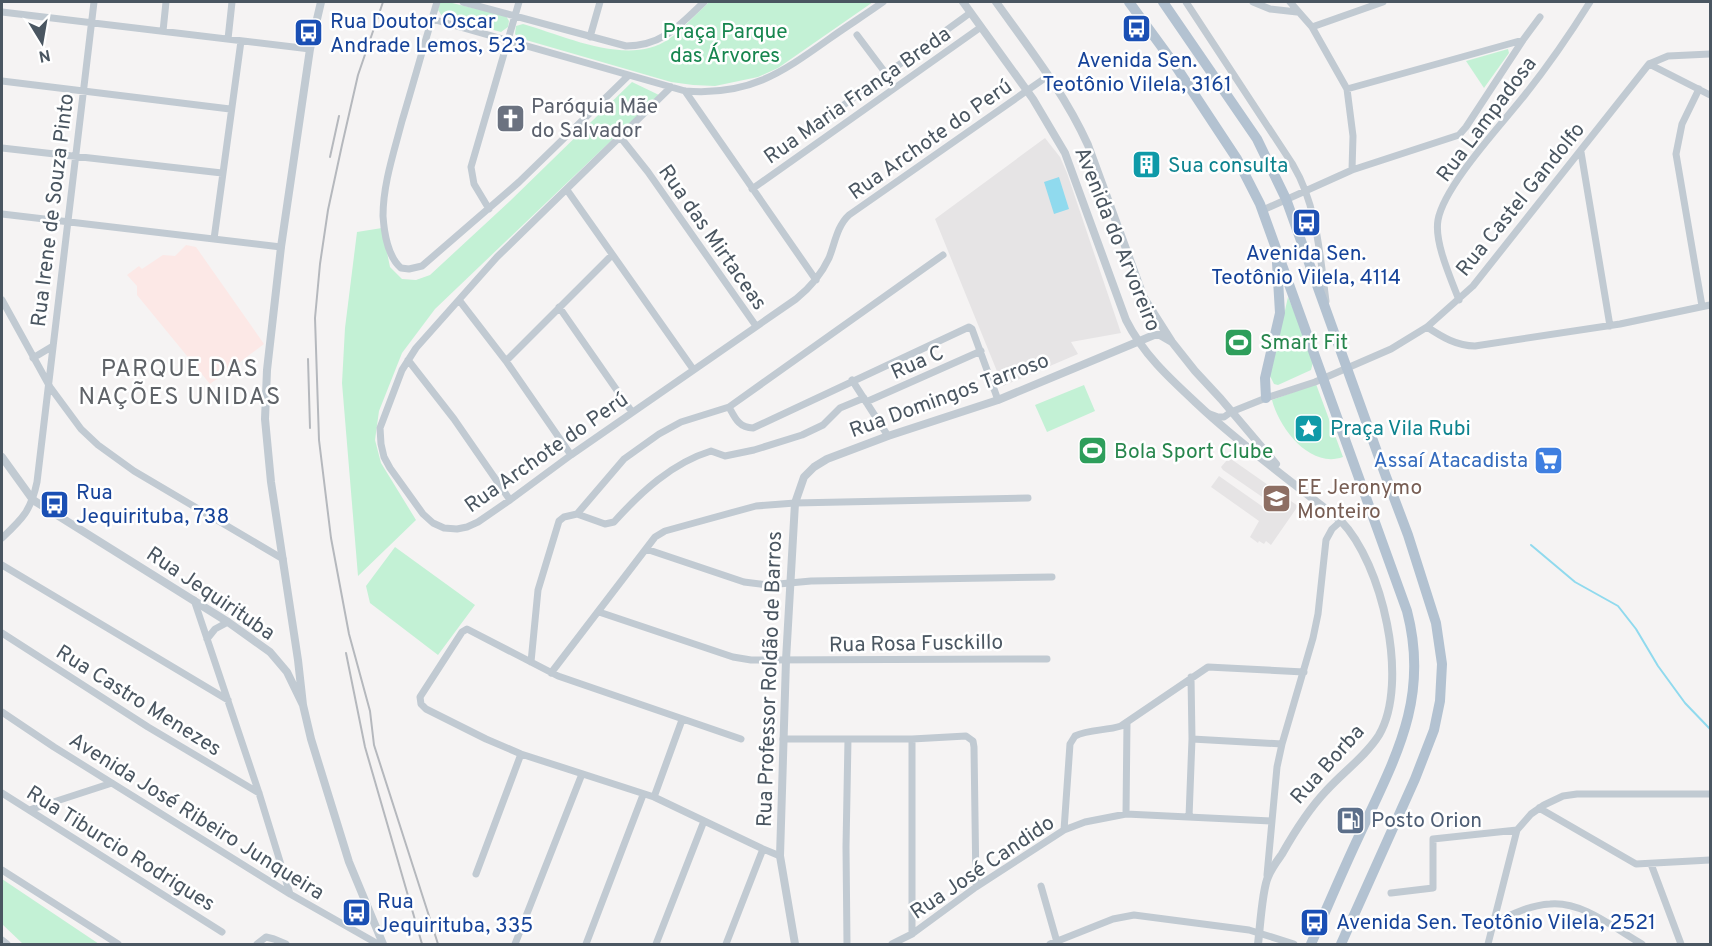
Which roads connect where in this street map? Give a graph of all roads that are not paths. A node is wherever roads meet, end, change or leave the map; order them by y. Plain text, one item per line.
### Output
1 (94, 2) edge
2 (166, 2) edge
3 (232, 2) edge
4 (437, 2) edge
5 (463, 2) edge
6 (519, 2) edge
7 (600, 2) edge
8 (704, 2) edge
9 (883, 2) edge
10 (963, 2) edge
11 (996, 2) edge
12 (1129, 2) edge
13 (1163, 2) edge
14 (1186, 2) edge
15 (1253, 2) edge
16 (1290, 2) edge
17 (1383, 2) edge
18 (1590, 2) edge
19 (318, 3) edge
20 (2, 12) edge
21 (1297, 12) junction
22 (970, 13) junction
23 (515, 15) junction
24 (1540, 16) dead end
25 (432, 19) junction
26 (92, 23) junction
27 (981, 27) junction
28 (1311, 27) junction
29 (163, 31) junction
30 (857, 35) dead end
31 (590, 37) junction
32 (228, 39) junction
33 (1523, 40) junction
34 (241, 41) junction
35 (507, 41) junction
36 (310, 49) junction
37 (1710, 54) edge
38 (1649, 64) junction
39 (887, 75) junction
40 (628, 76) junction
41 (1048, 76) junction
42 (2, 81) edge
43 (671, 87) junction
44 (1347, 89) junction
45 (1698, 89) junction
46 (83, 91) junction
47 (685, 91) junction
48 (1027, 92) junction
49 (1710, 95) edge
50 (230, 109) junction
51 (823, 120) dead end
52 (621, 138) junction
53 (2, 148) edge
54 (1581, 152) junction
55 (75, 157) junction
56 (1352, 170) junction
57 (222, 173) junction
58 (752, 189) junction
59 (567, 190) junction
60 (1306, 191) junction
61 (1286, 199) junction
62 (489, 209) junction
63 (1263, 210) junction
64 (2, 214) edge
65 (68, 222) junction
66 (214, 240) junction
67 (281, 247) junction
68 (1276, 250) junction
69 (612, 255) junction
70 (943, 255) dead end
71 (816, 280) junction
72 (2, 300) edge
73 (459, 300) junction
74 (1459, 300) junction
75 (1710, 304) edge
76 (1702, 306) junction
77 (559, 307) junction
78 (1329, 323) junction
79 (756, 326) junction
80 (1610, 326) junction
81 (1427, 327) junction
82 (1137, 342) junction
83 (1172, 342) junction
84 (53, 346) junction
85 (981, 351) junction
86 (33, 358) junction
87 (408, 360) junction
88 (506, 361) junction
89 (1347, 368) junction
90 (693, 369) junction
91 (1324, 378) junction
92 (852, 380) junction
93 (50, 387) junction
94 (1266, 398) junction
95 (865, 400) junction
96 (998, 400) junction
97 (729, 407) junction
98 (632, 412) junction
99 (1232, 412) junction
100 (1208, 414) junction
101 (888, 435) junction
102 (571, 455) junction
103 (2, 457) edge
104 (1298, 486) junction
105 (1028, 498) dead end
106 (33, 500) junction
107 (510, 500) junction
108 (795, 503) junction
109 (577, 514) junction
110 (1341, 521) junction
111 (1350, 530) joint
112 (2, 538) edge
113 (646, 549) junction
114 (283, 559) junction
115 (2, 564) edge
116 (1052, 577) dead end
117 (790, 584) junction
118 (194, 600) junction
119 (599, 612) junction
120 (228, 622) junction
121 (2, 633) edge
122 (207, 639) junction
123 (1047, 659) dead end
124 (298, 660) junction
125 (786, 660) junction
126 (531, 662) junction
127 (287, 672) junction
128 (1304, 672) junction
129 (551, 673) junction
130 (1191, 677) junction
131 (228, 700) junction
132 (303, 705) junction
133 (2, 712) edge
134 (682, 720) junction
135 (1127, 723) junction
136 (741, 739) dead end
137 (783, 739) junction
138 (848, 739) junction
139 (912, 739) junction
140 (1192, 739) junction
141 (1282, 744) junction
142 (521, 754) junction
143 (582, 774) junction
144 (112, 783) junction
145 (2, 793) edge
146 (259, 793) junction
147 (1710, 794) edge
148 (643, 795) junction
149 (654, 797) junction
150 (1539, 808) junction
151 (29, 810) junction
152 (1126, 814) junction
153 (1189, 817) junction
154 (704, 821) junction
155 (1271, 821) junction
156 (1064, 830) junction
157 (1517, 830) junction
158 (763, 849) junction
159 (780, 856) junction
160 (1710, 860) edge
161 (1651, 864) junction
162 (2, 870) edge
163 (476, 874) dead end
164 (1267, 879) junction
165 (1041, 886) dead end
166 (976, 887) junction
167 (1391, 893) dead end
168 (290, 894) junction
169 (1493, 923) junction
170 (222, 932) dead end
171 (1259, 933) junction
172 (912, 934) junction
173 (2, 940) edge
174 (1053, 944) edge
175 (7, 945) edge
176 (118, 945) edge
177 (257, 945) edge
178 (286, 945) edge
179 (378, 945) edge
180 (383, 945) edge
181 (515, 945) edge
182 (586, 945) edge
183 (656, 945) edge
184 (726, 945) edge
185 (795, 945) edge
186 (847, 945) edge
187 (892, 945) edge
188 (1258, 945) edge
189 (1294, 945) edge
190 (1311, 945) edge
191 (1341, 945) edge
192 (1488, 945) edge
193 (1642, 945) edge
194 (1681, 945) edge

1 - 26 street, Rua Irene de Souza Pinto
2 - 29 street
3 - 32 street
4 - 25 street
5 - 23 street
6 - 23 street
7 - 31 street
8 - 31 street
9 - 47 street
10 - 22 street, Avenida do Arvoreiro
11 - 41 street, Avenida do Arvoreiro
12 - 63 main road
13 - 61 main road
14 - 60 street
15 - 21 street
16 - 21 street
17 - 28 street
18 - 74 street, Rua Lampadosa
19 - 36 street
20 - 26 street
21 - 28 street
22 - 27 street, Avenida do Arvoreiro
22 - 39 street
23 - 31 street
23 - 35 street
24 - 33 street
25 - 35 street
25 - 62 street
26 - 29 street
26 - 46 street, Rua Irene de Souza Pinto
27 - 48 street, Avenida do Arvoreiro
27 - 58 street, Rua Maria França Breda
28 - 44 street
29 - 32 street
30 - 39 street
32 - 34 street
33 - 44 street
33 - 56 street
34 - 36 street
34 - 50 street
35 - 40 street
35 - 62 street
36 - 67 street
37 - 38 street
38 - 45 street
38 - 54 street, Rua Castel Gandolfo
39 - 51 street
40 - 43 street
40 - 62 street
41 - 48 street, Rua Archote do Perú
41 - 83 street, Avenida do Arvoreiro
42 - 46 street
43 - 47 street
43 - 52 street, Rua Archote do Perú
44 - 56 street
45 - 49 street
45 - 76 street
46 - 50 street
46 - 55 street, Rua Irene de Souza Pinto
47 - 58 street
48 - 71 street, Rua Archote do Perú
48 - 82 street, Avenida do Arvoreiro
50 - 57 street
52 - 59 street, Rua Archote do Perú
52 - 79 street, Rua das Mirtaceas
53 - 55 street
54 - 74 street, Rua Castel Gandolfo
54 - 80 street
55 - 57 street
55 - 65 street, Rua Irene de Souza Pinto
56 - 60 street
57 - 66 street
58 - 71 street
59 - 69 street
59 - 73 street, Rua Archote do Perú
60 - 61 street
60 - 78 street
61 - 63 street
61 - 78 main road
63 - 68 main road
64 - 65 street
65 - 66 street
65 - 84 street, Rua Irene de Souza Pinto
66 - 67 street
67 - 114 street
68 - 91 main road
68 - 94 main road
69 - 77 street
69 - 90 street
70 - 97 street
71 - 79 street, Rua Archote do Perú
72 - 86 street
73 - 87 street, Rua Archote do Perú
73 - 88 street
74 - 81 street, Rua Castel Gandolfo
75 - 76 street
76 - 80 street
77 - 88 street
77 - 98 street
78 - 89 main road
79 - 90 street, Rua Archote do Perú
80 - 81 street
81 - 89 street, Rua Castel Gandolfo
82 - 83 street, Rua Domingos Tarroso
82 - 96 street, Rua Domingos Tarroso
82 - 100 street, Avenida do Arvoreiro
83 - 99 street, Avenida do Arvoreiro
84 - 86 street
84 - 93 street, Rua Irene de Souza Pinto
85 - 92 street
85 - 95 street, Rua C
85 - 96 street
86 - 93 street
87 - 107 street
87 - 107 street, Rua Archote do Perú
88 - 102 street
89 - 91 street, Rua Castel Gandolfo
89 - 191 main road
90 - 98 street, Rua Archote do Perú
91 - 94 street, Rua Castel Gandolfo
91 - 190 main road
92 - 95 street
92 - 97 street
93 - 106 street, Rua Irene de Souza Pinto
93 - 114 street
94 - 99 street, Rua Castel Gandolfo
95 - 101 street
95 - 109 street, Rua C
96 - 101 street, Rua Domingos Tarroso
97 - 109 street
98 - 102 street, Rua Archote do Perú
99 - 100 street, Rua Castel Gandolfo
99 - 104 street, Avenida do Arvoreiro
100 - 104 street, Avenida do Arvoreiro
101 - 108 street, Rua Domingos Tarroso
102 - 107 street, Rua Archote do Perú
103 - 106 street, Rua Jequirituba
104 - 110 street, Avenida do Arvoreiro
105 - 108 street
106 - 112 street
106 - 118 street, Rua Jequirituba
108 - 113 street
108 - 117 street, Rua Professor Roldão de Barros
109 - 126 street
110 - 111 street, Avenida do Arvoreiro
110 - 128 street
111 - 164 street, Rua Borba
113 - 117 street
113 - 119 street
114 - 124 street
115 - 131 street
116 - 117 street
117 - 125 street, Rua Professor Roldão de Barros
118 - 120 street, Rua Jequirituba
118 - 122 street
119 - 125 street, Rua Rosa Fusckillo
119 - 129 street
120 - 122 street
120 - 127 street, Rua Jequirituba
121 - 146 street, Rua Castro Menezes
122 - 131 street
123 - 125 street, Rua Rosa Fusckillo
124 - 127 street
124 - 132 street
125 - 137 street, Rua Professor Roldão de Barros
126 - 129 street
126 - 142 street, Rua Professor Roldão de Barros
127 - 132 street, Rua Jequirituba
128 - 130 street
128 - 141 street
129 - 134 street
130 - 135 street
130 - 140 street
131 - 146 street
132 - 180 street, Rua Jequirituba
133 - 144 street, Avenida José Ribeiro Junqueira
134 - 136 street
134 - 149 street
135 - 152 street
135 - 156 street
137 - 138 street
137 - 159 street, Rua Professor Roldão de Barros
138 - 139 street
138 - 186 street
139 - 166 street
139 - 172 street
140 - 141 street
140 - 153 street
141 - 155 street
142 - 143 street, Rua Professor Roldão de Barros
142 - 163 street
143 - 148 street, Rua Professor Roldão de Barros
143 - 181 street
144 - 151 street
144 - 168 street, Avenida José Ribeiro Junqueira
145 - 151 street, Rua Tiburcio Rodrigues
146 - 168 street
147 - 150 street
148 - 149 street, Rua Professor Roldão de Barros
148 - 182 street
149 - 154 street, Rua Professor Roldão de Barros
150 - 157 street
150 - 161 street
151 - 170 street, Rua Tiburcio Rodrigues
152 - 153 street, Rua José Candido
152 - 156 street, Rua José Candido
153 - 155 street, Rua José Candido
154 - 158 street, Rua Professor Roldão de Barros
154 - 183 street
155 - 164 street
156 - 166 street, Rua José Candido
157 - 167 street
157 - 169 street
158 - 159 street, Rua Professor Roldão de Barros
158 - 184 street
159 - 185 street, Rua Professor Roldão de Barros
160 - 161 street
161 - 194 street
162 - 176 street
164 - 171 street
165 - 174 street
166 - 172 street, Rua José Candido
168 - 179 street, Avenida José Ribeiro Junqueira
169 - 192 street
169 - 193 street
171 - 174 street
171 - 188 street
171 - 189 street
172 - 187 street, Rua José Candido
173 - 175 street
177 - 178 street

